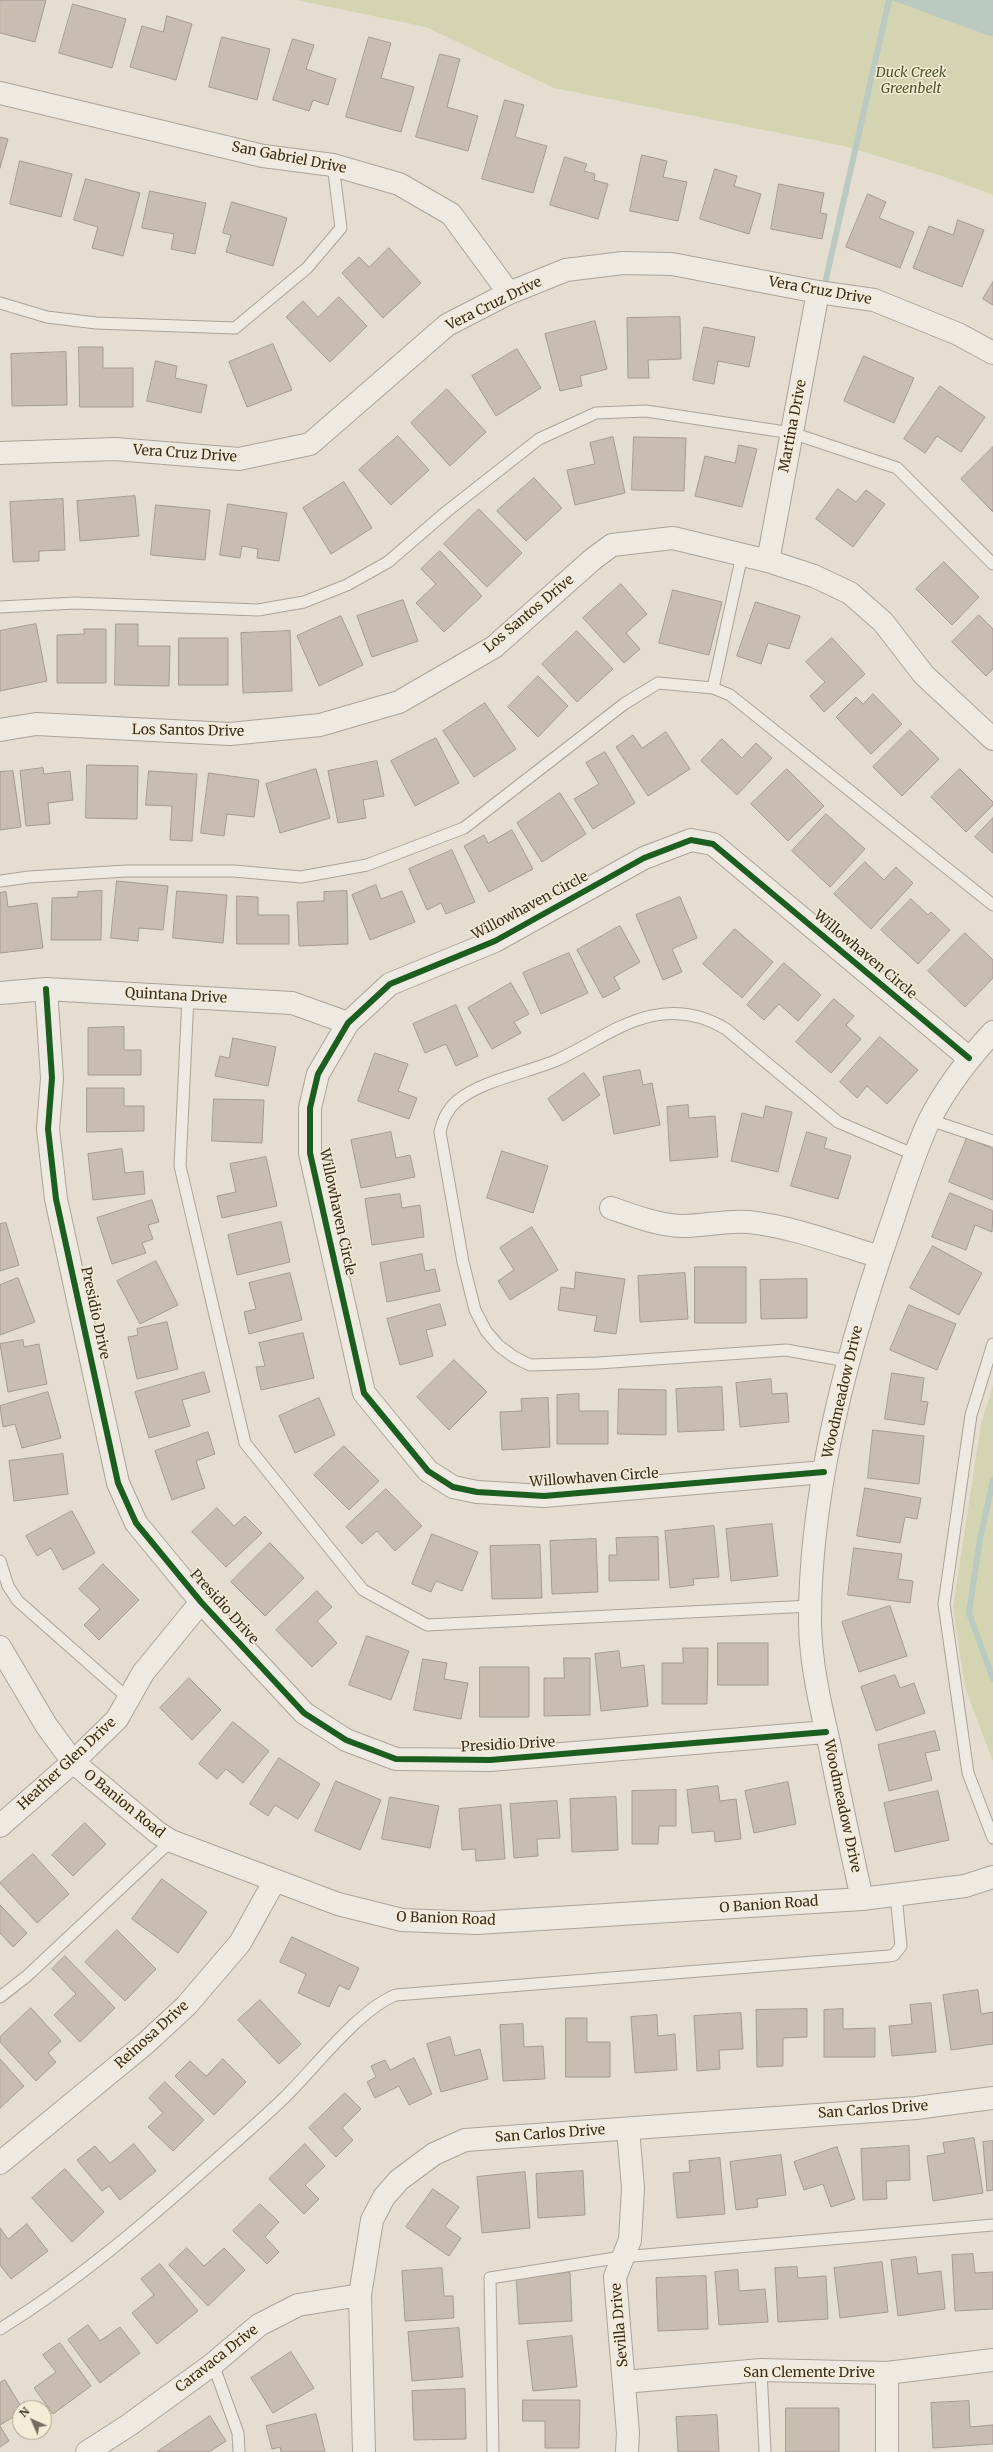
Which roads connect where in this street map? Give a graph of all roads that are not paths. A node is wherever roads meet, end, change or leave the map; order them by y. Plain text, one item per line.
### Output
1 (0, 92) edge
2 (334, 164) junction
3 (818, 292) junction
4 (509, 293) junction
5 (0, 303) edge
6 (993, 353) edge
7 (792, 432) junction
8 (0, 453) edge
9 (742, 554) junction
10 (768, 561) junction
11 (993, 564) edge
12 (0, 607) edge
13 (713, 688) junction
14 (0, 730) edge
15 (993, 739) edge
16 (0, 882) edge
17 (993, 905) edge
18 (46, 989) junction
19 (0, 993) edge
20 (188, 996) junction
21 (348, 1023) junction
22 (993, 1032) edge
23 (969, 1058) junction
24 (930, 1120) junction
25 (993, 1140) edge
26 (916, 1154) junction
27 (611, 1208) dead end
28 (880, 1257) junction
29 (993, 1344) edge
30 (847, 1361) junction
31 (824, 1472) junction
32 (0, 1561) edge
33 (201, 1602) junction
34 (811, 1606) junction
35 (0, 1647) edge
36 (129, 1699) junction
37 (826, 1732) junction
38 (73, 1762) junction
39 (0, 1826) edge
40 (993, 1838) edge
41 (172, 1841) junction
42 (993, 1877) edge
43 (274, 1882) junction
44 (896, 1895) junction
45 (862, 1899) junction
46 (0, 1997) edge
47 (993, 2098) edge
48 (628, 2129) junction
49 (0, 2163) edge
50 (993, 2225) edge
51 (622, 2257) junction
52 (360, 2295) junction
53 (0, 2329) edge
54 (993, 2360) edge
55 (213, 2364) junction
56 (762, 2370) junction
57 (887, 2373) junction
58 (624, 2382) junction
59 (87, 2452) edge
60 (239, 2452) edge
61 (364, 2452) edge
62 (494, 2452) edge
63 (627, 2452) edge
64 (765, 2452) edge
65 (887, 2452) edge

1 - 2 street, San Gabriel Drive
2 - 4 street, San Gabriel Drive
2 - 5 lane
3 - 4 street, Vera Cruz Drive
3 - 6 street, Vera Cruz Drive
3 - 7 street, Martina Drive
4 - 8 street, Vera Cruz Drive
7 - 10 street, Martina Drive
7 - 11 lane
7 - 12 lane
9 - 10 street, Los Santos Drive
9 - 13 lane
9 - 14 street, Los Santos Drive
10 - 15 street, Los Santos Drive
13 - 16 lane
13 - 17 lane
18 - 19 street, Quintana Drive
18 - 20 street, Quintana Drive
18 - 33 street, Presidio Drive
20 - 21 street, Quintana Drive
20 - 34 lane
21 - 23 street, Willowhaven Circle
21 - 31 street, Willowhaven Circle
22 - 23 street, Woodmeadow Drive
23 - 24 street, Woodmeadow Drive
24 - 25 lane
24 - 26 street, Woodmeadow Drive
26 - 28 street, Woodmeadow Drive
26 - 30 lane
27 - 28 street
28 - 30 street, Woodmeadow Drive
29 - 40 lane
30 - 31 street, Woodmeadow Drive
31 - 34 street, Woodmeadow Drive
32 - 36 lane
33 - 36 street, Heather Glen Drive
33 - 37 street, Presidio Drive
34 - 37 street, Woodmeadow Drive
35 - 38 street, O Banion Road
36 - 38 street, Heather Glen Drive
37 - 45 street, Woodmeadow Drive
38 - 39 street, Heather Glen Drive
38 - 41 street, O Banion Road
41 - 43 street, O Banion Road
41 - 46 lane
42 - 44 street, O Banion Road
43 - 45 street, O Banion Road
43 - 49 street, Reinosa Drive
44 - 45 street, O Banion Road
44 - 53 lane
47 - 48 street, San Carlos Drive
48 - 51 street, Sevilla Drive
48 - 52 street, San Carlos Drive
50 - 51 lane
51 - 58 street, Sevilla Drive
51 - 62 lane
52 - 55 street, Caravaca Drive
52 - 61 street, San Carlos Drive
54 - 57 street, San Clemente Drive
55 - 59 street, Caravaca Drive
55 - 60 lane
56 - 57 street, San Clemente Drive
56 - 58 street, San Clemente Drive
56 - 64 lane
57 - 65 street
58 - 63 street, Sevilla Drive

